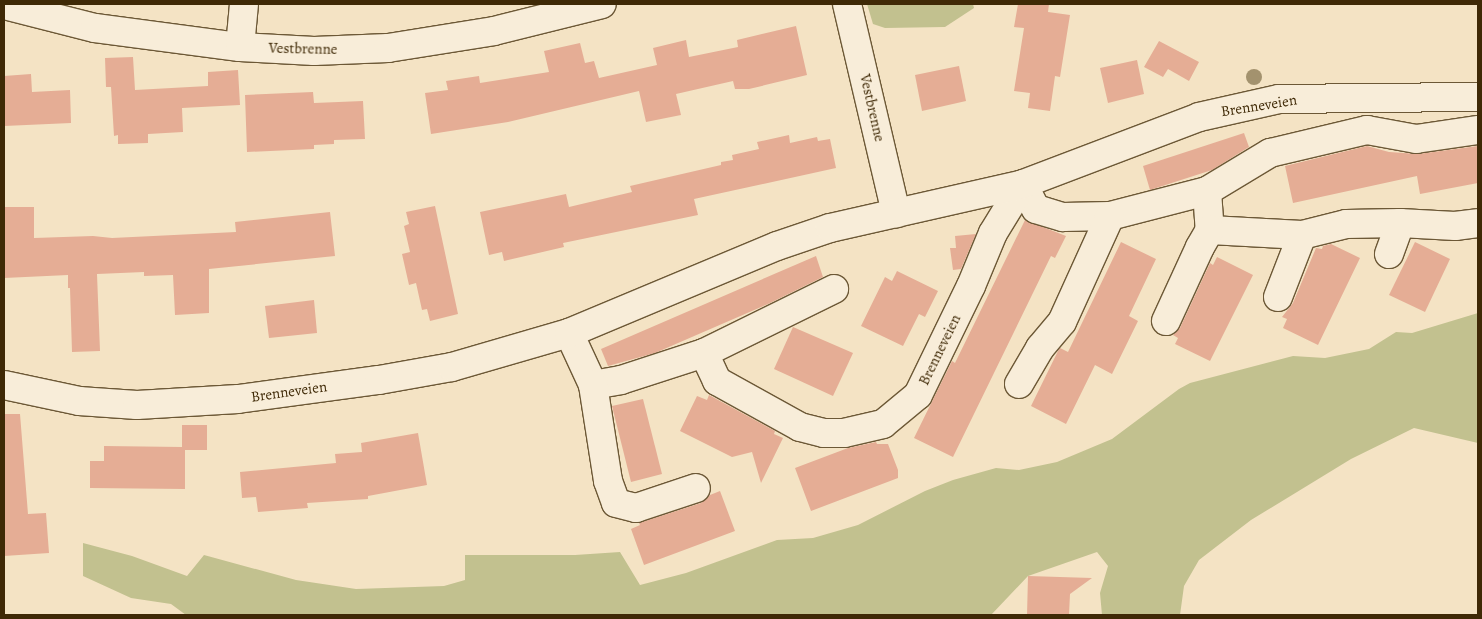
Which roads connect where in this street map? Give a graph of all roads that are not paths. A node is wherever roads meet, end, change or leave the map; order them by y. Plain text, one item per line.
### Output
1 (244, 4) edge
2 (602, 4) edge
3 (847, 4) edge
4 (4, 5) edge
5 (240, 47) junction
6 (1478, 97) edge
7 (1478, 130) edge
8 (1023, 184) junction
9 (1206, 192) junction
10 (896, 213) junction
11 (1110, 216) junction
12 (1400, 223) junction
13 (1478, 223) edge
14 (1210, 230) junction
15 (1302, 235) junction
16 (1389, 254) dead end
17 (834, 289) dead end
18 (1278, 297) dead end
19 (1166, 321) dead end
20 (569, 333) junction
21 (704, 353) junction
22 (1019, 384) dead end
23 (4, 385) edge
24 (593, 385) junction
25 (696, 488) dead end

1 - 5 street
2 - 5 street, Vestbrenne
3 - 10 street, Vestbrenne
4 - 5 street, Vestbrenne
6 - 8 street, Brenneveien
7 - 9 street
8 - 10 street, Brenneveien
8 - 11 street
8 - 21 street, Brenneveien
9 - 11 street
9 - 14 street
10 - 20 street, Brenneveien
11 - 22 street
12 - 13 street
12 - 15 street
12 - 16 street
14 - 15 street
14 - 19 street
15 - 18 street
17 - 21 street
20 - 23 street, Brenneveien
20 - 24 street
21 - 24 street
24 - 25 street

